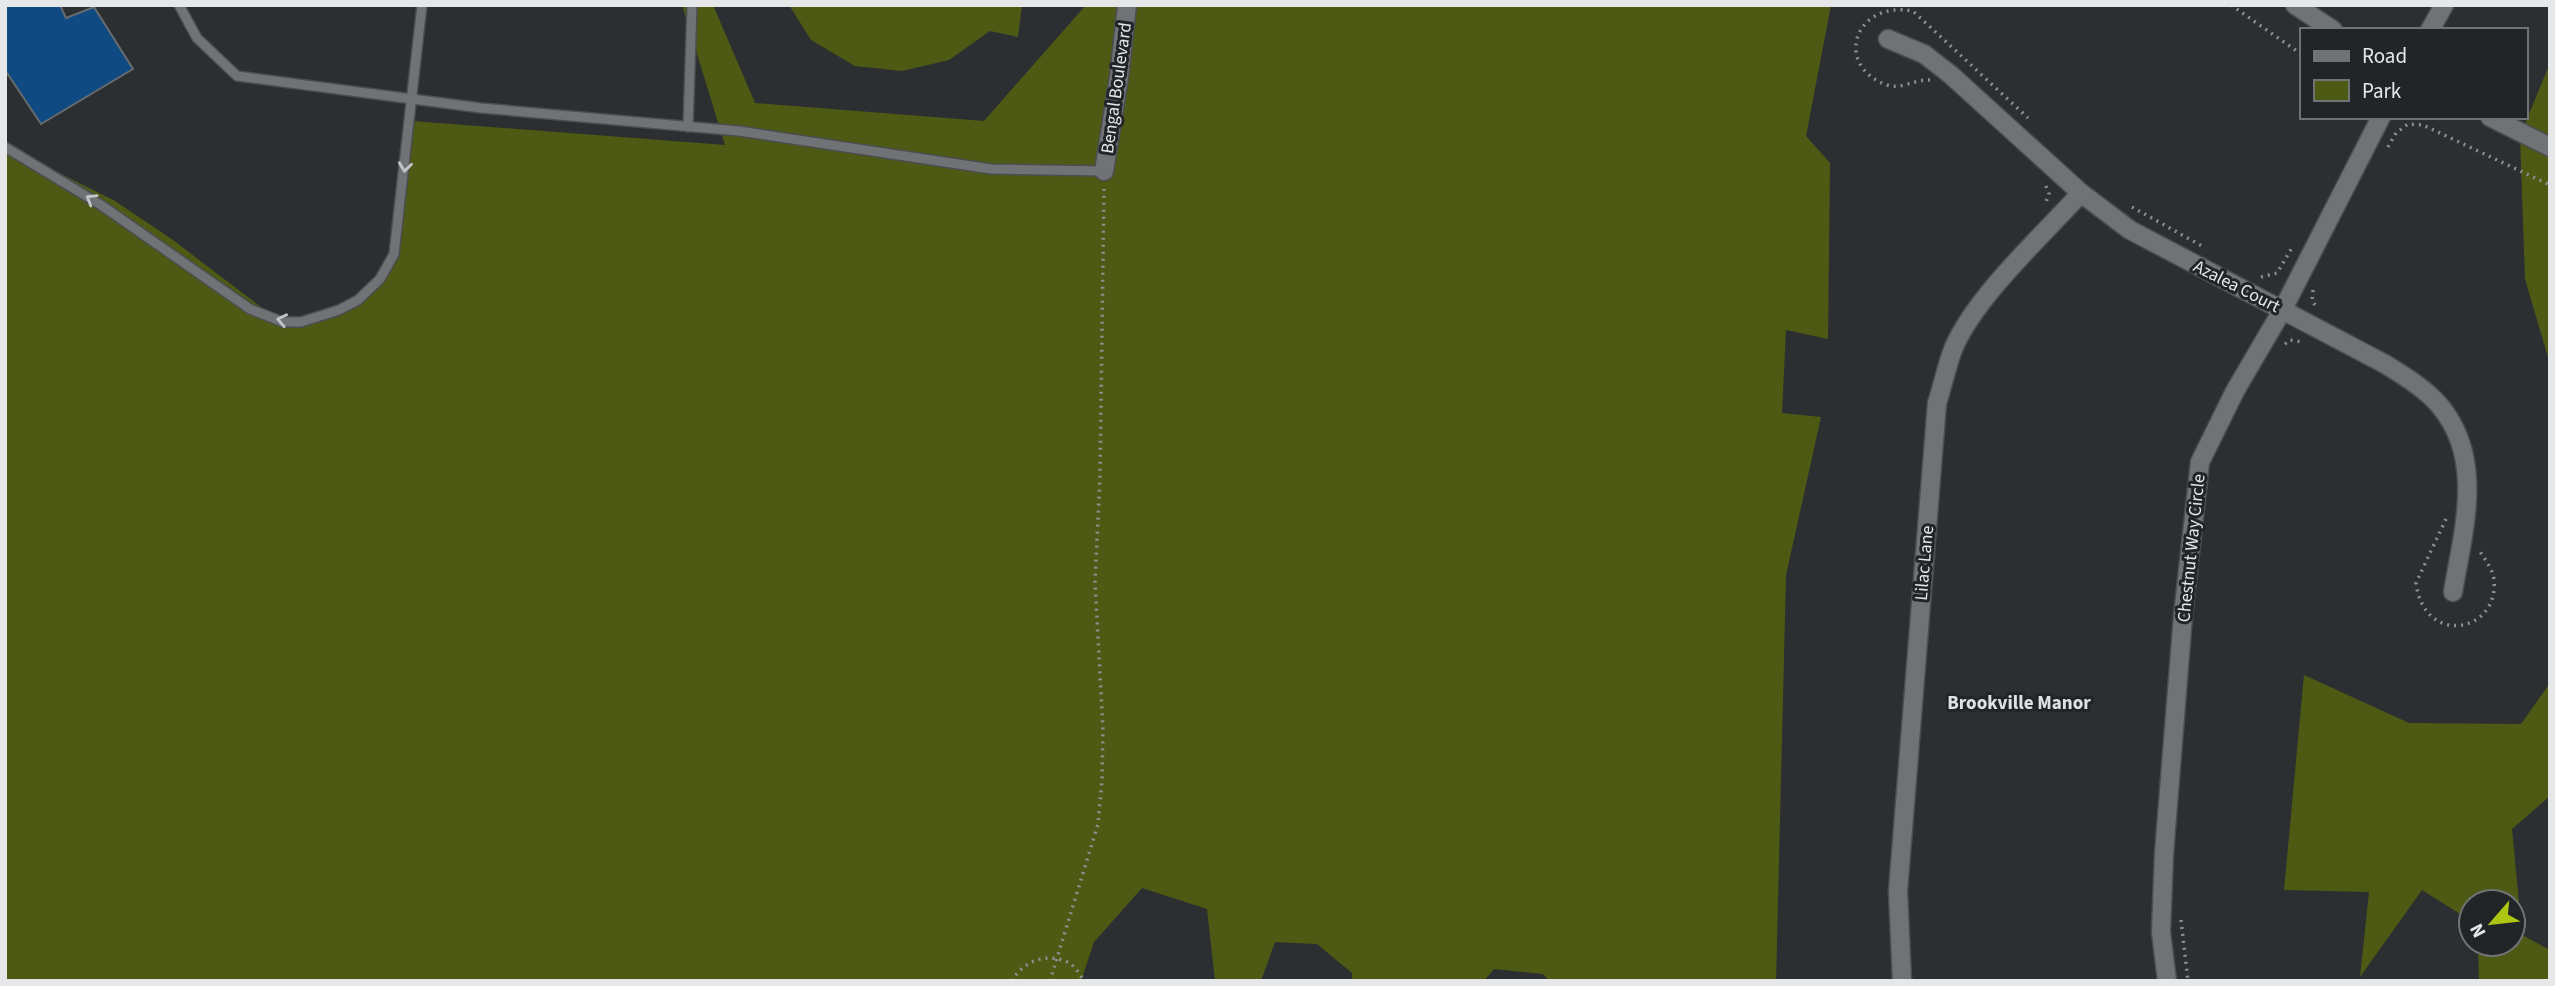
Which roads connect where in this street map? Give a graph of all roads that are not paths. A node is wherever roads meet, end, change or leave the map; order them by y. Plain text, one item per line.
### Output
1 (179, 5) edge
2 (422, 5) edge
3 (692, 5) edge
4 (1127, 5) edge
5 (2294, 5) edge
6 (2444, 5) edge
7 (2330, 28) edge
8 (2431, 28) edge
9 (1888, 39) dead end
10 (413, 99) junction
11 (2380, 119) edge
12 (2494, 119) edge
13 (688, 127) junction
14 (5, 147) edge
15 (2550, 147) edge
16 (1104, 171) joint
17 (2081, 193) junction
18 (2283, 309) junction
19 (2452, 592) dead end
20 (1902, 981) edge
21 (2167, 981) edge

1 - 10 lane
2 - 10 lane
3 - 13 lane
4 - 16 street, Bengal Boulevard
5 - 7 street
6 - 8 street
9 - 17 street, Azalea Court
10 - 13 lane
10 -> 14 lane
11 - 18 street, Chestnut Way Circle
12 - 15 street
13 - 16 lane
17 - 18 street, Azalea Court
17 - 20 street, Lilac Lane
18 - 19 street, Azalea Court
18 - 21 street, Chestnut Way Circle

